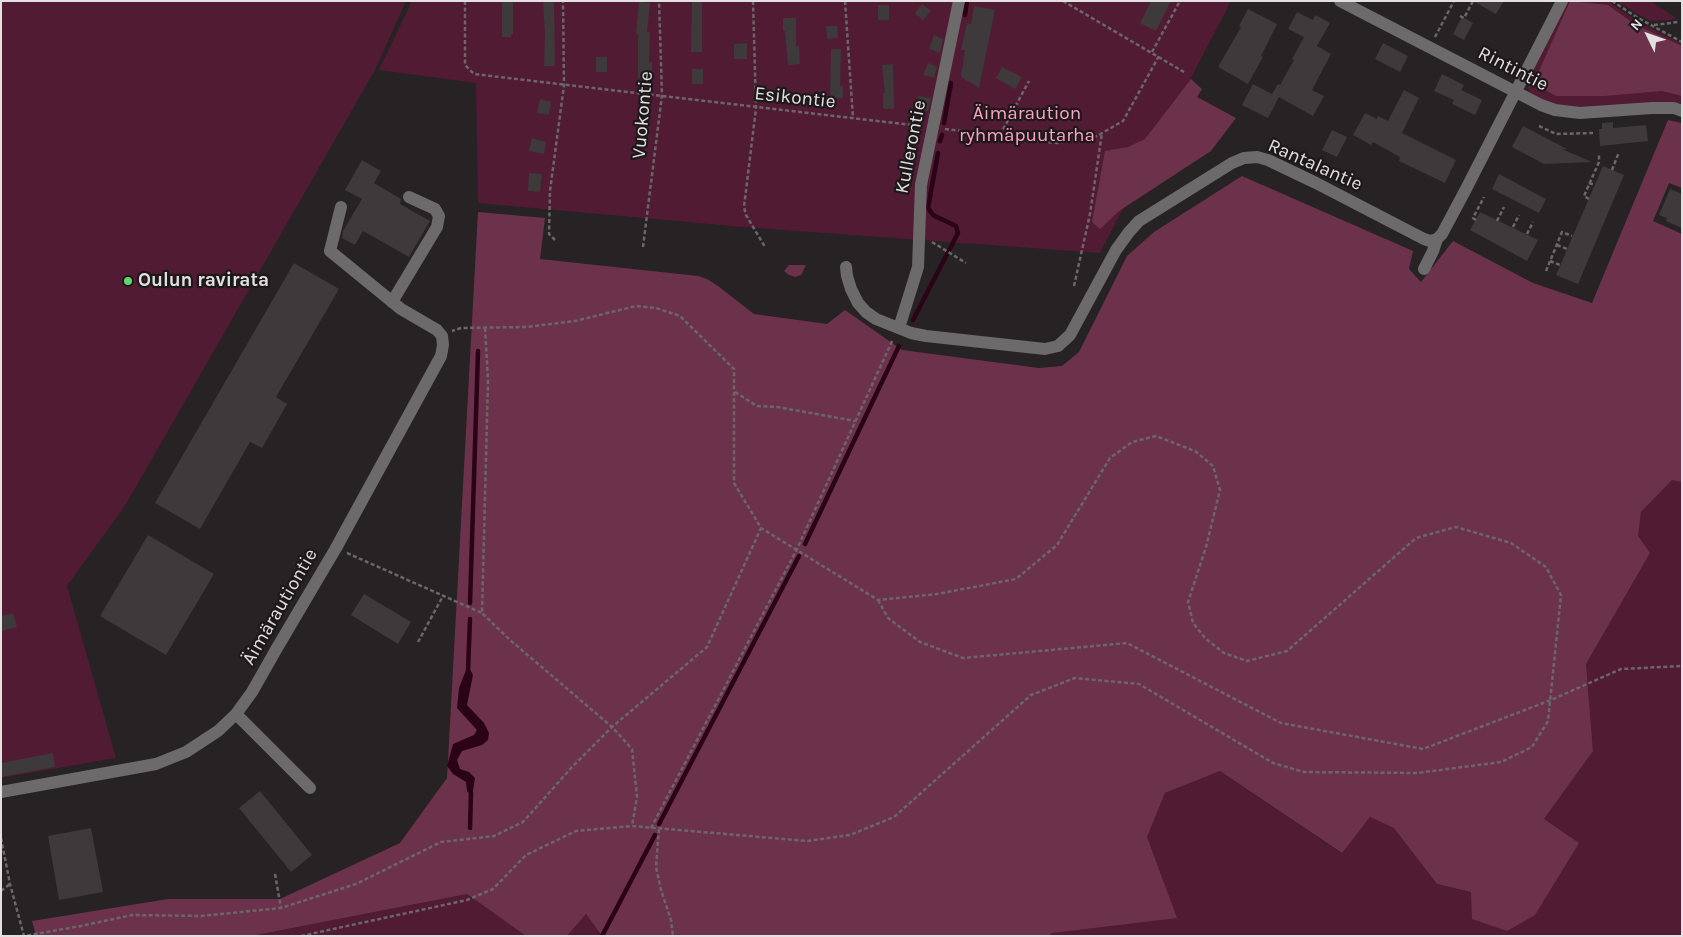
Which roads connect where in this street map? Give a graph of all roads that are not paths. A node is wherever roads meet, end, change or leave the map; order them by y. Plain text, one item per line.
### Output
1 (959, 1) edge
2 (1340, 1) edge
3 (1562, 1) edge
4 (1516, 92) junction
5 (1682, 111) edge
6 (408, 197) dead end
7 (341, 207) dead end
8 (1437, 238) junction
9 (846, 267) dead end
10 (1424, 268) dead end
11 (396, 306) junction
12 (899, 328) junction
13 (236, 714) junction
14 (310, 788) dead end
15 (1, 792) edge

1 - 12 street, Kullerontie
2 - 4 street, Rintintie
3 - 4 street
4 - 5 street, Rintintie
4 - 8 street
6 - 11 street
7 - 11 street
8 - 10 street
8 - 12 street, Rantalantie
9 - 12 street, Rantalantie
11 - 13 street, Äimärautiontie
13 - 14 street
13 - 15 street, Äimärautiontie

